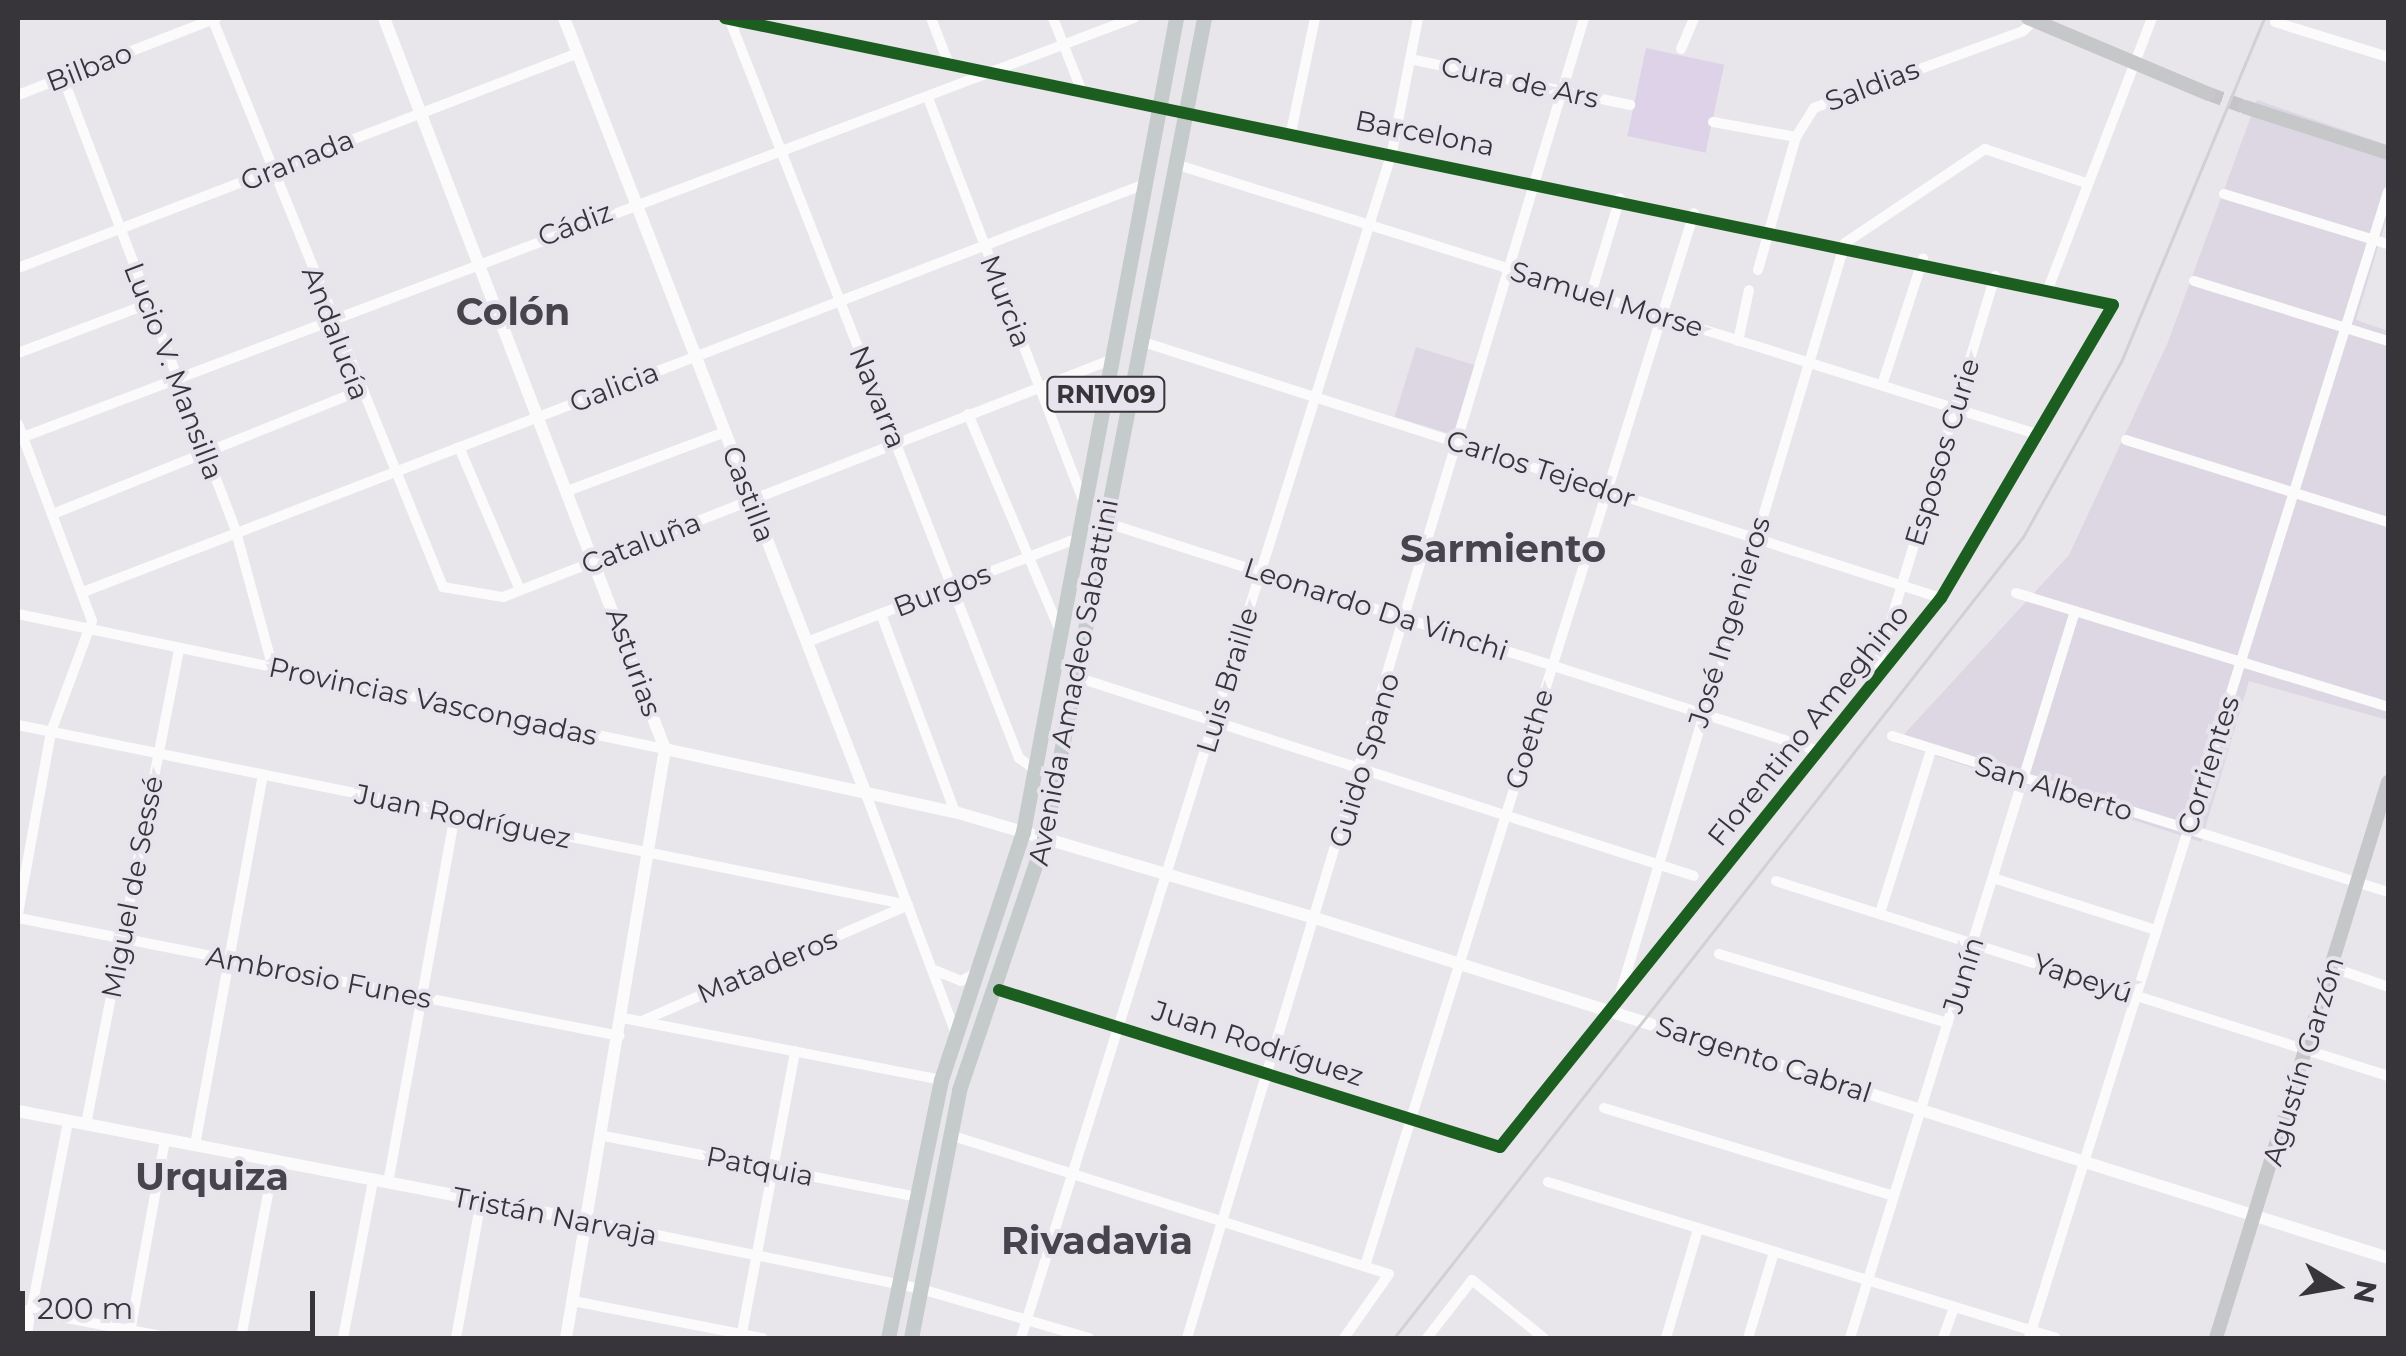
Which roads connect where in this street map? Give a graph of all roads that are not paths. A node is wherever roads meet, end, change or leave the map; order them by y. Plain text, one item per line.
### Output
1 (214, 18) edge
2 (384, 18) edge
3 (564, 18) edge
4 (727, 18) edge
5 (931, 18) edge
6 (1053, 18) edge
7 (1134, 18) edge
8 (1176, 18) edge
9 (1204, 18) edge
10 (1314, 18) edge
11 (1418, 18) edge
12 (1582, 18) edge
13 (1694, 18) edge
14 (2152, 18) edge
15 (2034, 19) edge
16 (2276, 22) dead end
17 (1064, 46) junction
18 (1681, 48) dead end
19 (578, 53) junction
20 (2388, 58) edge
21 (1410, 59) junction
22 (948, 62) junction
23 (2133, 63) junction
24 (997, 72) junction
25 (62, 78) junction
26 (1080, 89) junction
27 (1565, 90) junction
28 (2209, 94) tunnel mouth
29 (18, 95) edge
30 (928, 98) junction
31 (1630, 104) dead end
32 (1159, 106) junction
33 (2245, 107) tunnel mouth
34 (421, 110) junction
35 (1186, 110) junction
36 (1713, 122) dead end
37 (1291, 132) junction
38 (1796, 138) junction
39 (1392, 152) junction
40 (2388, 153) edge
41 (782, 154) junction
42 (1175, 164) junction
43 (272, 170) junction
44 (1542, 182) junction
45 (2086, 183) junction
46 (1146, 184) junction
47 (2388, 192) edge
48 (2224, 194) dead end
49 (1620, 198) junction
50 (637, 204) junction
51 (1694, 213) junction
52 (1369, 225) junction
53 (120, 228) junction
54 (1771, 228) junction
55 (2374, 240) junction
56 (1845, 243) junction
57 (984, 244) junction
58 (2388, 244) edge
59 (1923, 259) junction
60 (482, 260) junction
61 (18, 268) edge
62 (1514, 270) junction
63 (1758, 270) dead end
64 (1996, 276) junction
65 (2194, 281) dead end
66 (2048, 289) junction
67 (1749, 290) dead end
68 (1591, 294) junction
69 (840, 300) junction
70 (148, 304) junction
71 (2113, 305) joint
72 (1662, 315) junction
73 (330, 318) junction
74 (2347, 328) junction
75 (1738, 340) junction
76 (1140, 341) junction
77 (2388, 341) edge
78 (18, 354) edge
79 (695, 356) junction
80 (1114, 358) junction
81 (1808, 362) junction
82 (176, 378) junction
83 (1882, 386) junction
84 (1039, 387) junction
85 (359, 391) junction
86 (1315, 397) junction
87 (1955, 408) junction
88 (968, 414) junction
89 (541, 415) junction
90 (18, 424) edge
91 (725, 432) junction
92 (2040, 435) junction
93 (20, 438) edge
94 (2126, 440) dead end
95 (896, 442) junction
96 (1461, 444) junction
97 (459, 446) junction
98 (205, 453) junction
99 (391, 473) junction
100 (570, 490) junction
101 (1607, 491) junction
102 (2297, 493) junction
103 (752, 500) junction
104 (1084, 504) junction
105 (52, 514) junction
106 (1104, 522) junction
107 (2388, 522) edge
108 (236, 532) junction
109 (1078, 538) junction
110 (1755, 538) junction
111 (1026, 558) junction
112 (596, 560) junction
113 (1260, 572) junction
114 (1902, 585) junction
115 (953, 586) junction
116 (520, 590) junction
117 (82, 592) junction
118 (2016, 593) dead end
119 (503, 597) joint
120 (1941, 598) junction
121 (2075, 611) junction
122 (18, 614) edge
123 (881, 614) junction
124 (1407, 619) junction
125 (92, 630) junction
126 (1060, 632) junction
127 (807, 642) junction
128 (179, 649) junction
129 (2241, 662) junction
130 (1552, 666) junction
131 (274, 668) junction
132 (1074, 676) junction
133 (1871, 686) junction
134 (2388, 707) edge
135 (1701, 713) junction
136 (1214, 722) junction
137 (18, 725) edge
138 (51, 732) junction
139 (1892, 736) dead end
140 (665, 749) junction
141 (1931, 750) junction
142 (1819, 751) junction
143 (158, 754) junction
144 (1034, 769) junction
145 (1361, 769) junction
146 (262, 776) junction
147 (2024, 778) junction
148 (2388, 782) edge
149 (864, 789) junction
150 (955, 812) junction
151 (455, 815) junction
152 (1506, 816) junction
153 (2187, 829) junction
154 (1022, 832) junction
155 (1044, 839) junction
156 (651, 855) junction
157 (1656, 864) junction
158 (1166, 875) junction
159 (1694, 876) dead end
160 (1992, 878) junction
161 (1776, 880) dead end
162 (2358, 882) junction
163 (2388, 892) edge
164 (908, 905) junction
165 (1880, 913) junction
166 (18, 916) edge
167 (1316, 918) junction
168 (2156, 930) junction
169 (122, 938) junction
170 (1973, 942) junction
171 (1719, 954) dead end
172 (229, 959) junction
173 (987, 960) junction
174 (1460, 963) junction
175 (2331, 968) junction
176 (934, 970) junction
177 (2388, 987) edge
178 (1000, 990) junction
179 (2136, 995) junction
180 (422, 997) junction
181 (1614, 1006) junction
182 (624, 1018) junction
183 (642, 1020) junction
184 (1948, 1023) junction
185 (1119, 1024) junction
186 (956, 1035) junction
187 (620, 1036) junction
188 (2306, 1049) junction
189 (795, 1051) junction
190 (1268, 1073) junction
191 (2388, 1076) edge
192 (942, 1080) junction
193 (1604, 1108) dead end
194 (1920, 1109) junction
195 (18, 1111) edge
196 (1411, 1118) junction
197 (68, 1121) junction
198 (86, 1124) junction
199 (950, 1134) junction
200 (604, 1136) junction
201 (165, 1140) junction
202 (195, 1146) junction
203 (1500, 1147) joint
204 (274, 1161) junction
205 (2084, 1161) junction
206 (773, 1168) junction
207 (1072, 1172) junction
208 (373, 1180) junction
209 (1548, 1182) dead end
210 (388, 1183) junction
211 (1894, 1196) junction
212 (917, 1197) junction
213 (481, 1201) junction
214 (2255, 1216) junction
215 (1223, 1220) junction
216 (588, 1221) junction
217 (1698, 1228) junction
218 (1774, 1252) junction
219 (757, 1256) junction
220 (2388, 1258) edge
221 (1365, 1266) junction
222 (1868, 1281) junction
223 (898, 1284) junction
224 (920, 1289) junction
225 (573, 1301) junction
226 (1954, 1308) junction
227 (18, 1309) edge
228 (31, 1312) junction
229 (1026, 1320) junction
230 (129, 1334) edge
231 (2030, 1334) edge
232 (1749, 1335) dead end
233 (741, 1336) edge
234 (26, 1338) edge
235 (173, 1338) edge
236 (241, 1338) edge
237 (343, 1338) edge
238 (456, 1338) edge
239 (566, 1338) edge
240 (762, 1338) edge
241 (888, 1338) edge
242 (911, 1338) edge
243 (1021, 1338) edge
244 (1089, 1338) edge
245 (1186, 1338) edge
246 (1344, 1338) edge
247 (1427, 1338) edge
248 (1544, 1338) edge
249 (1666, 1338) edge
250 (1850, 1338) edge
251 (1943, 1338) edge
252 (2056, 1338) edge
253 (2216, 1338) edge

1 - 25 street, Bilbao
1 - 43 street, Andalucía
2 - 34 street, Asturias
3 - 19 street, Castilla
4 - 22 street, Barcelona
4 - 41 street, Navarra
5 - 22 street
6 - 17 street
7 - 17 street, Cádiz
8 - 32 main road, Avenida Amadeo Sabattini / RN1V09
9 - 35 main road, Avenida Amadeo Sabattini / RN1V09
10 - 37 street
11 - 21 street, Luis Braille
12 - 27 street, Guido Spano
13 - 18 street
14 - 23 street
15 - 23 main road
15 - 38 street, Saldias
16 - 20 street
17 - 24 street, Cádiz
17 - 26 street
19 - 34 street, Granada
19 - 50 street, Castilla
21 - 27 street, Cura de Ars
21 - 39 street, Luis Braille
22 - 24 street, Barcelona
23 - 28 main road
23 - 45 street
24 - 26 street, Barcelona
24 - 30 street, Cádiz
25 - 29 street, Bilbao
25 - 53 street, Lucio V. Mansilla
26 - 32 street, Barcelona
27 - 31 street, Cura de Ars
27 - 44 street, Guido Spano
30 - 41 street, Cádiz
30 - 57 street, Murcia
32 - 35 street, Barcelona
32 - 46 main road, Avenida Amadeo Sabattini / RN1V09
33 - 40 main road
34 - 43 street, Granada
34 - 60 street, Asturias
35 - 37 street, Barcelona
35 - 42 main road, Avenida Amadeo Sabattini / RN1V09
36 - 38 street
37 - 39 street, Barcelona
38 - 54 street, Saldias
39 - 44 street, Barcelona
39 - 52 street, Luis Braille
41 - 50 street, Cádiz
41 - 69 street, Navarra
42 - 52 street, Samuel Morse
42 - 76 main road, Avenida Amadeo Sabattini / RN1V09
43 - 53 street, Granada
43 - 73 street, Andalucía
44 - 49 street, Barcelona
44 - 62 street, Guido Spano
45 - 56 street
45 - 66 street
46 - 57 street, Galicia
46 - 80 main road, Avenida Amadeo Sabattini / RN1V09
47 - 55 street, Corrientes
48 - 55 street
49 - 51 street, Barcelona
49 - 68 street
50 - 60 street, Cádiz
50 - 79 street, Castilla
51 - 54 street, Barcelona
51 - 72 street, Goethe
52 - 62 street, Samuel Morse
52 - 86 street, Luis Braille
53 - 61 street, Granada
53 - 70 street, Lucio V. Mansilla
54 - 56 street, Barcelona
54 - 63 street, Saldias
55 - 58 street
55 - 74 street, Corrientes
56 - 59 street, Barcelona
56 - 81 street, José Ingenieros
57 - 69 street, Galicia
57 - 84 street, Murcia
59 - 64 street, Barcelona
59 - 83 street
60 - 73 street, Cádiz
60 - 89 street, Asturias
62 - 68 street, Samuel Morse
62 - 96 street, Guido Spano
64 - 66 street, Barcelona
64 - 87 street, Esposos Curie
65 - 74 street
66 - 71 street, Barcelona
67 - 75 street
68 - 72 street, Samuel Morse
69 - 79 street, Galicia
69 - 95 street, Navarra
70 - 78 street
70 - 82 street, Lucio V. Mansilla
71 - 92 street, Florentino Ameghino
72 - 75 street, Samuel Morse
72 - 101 street, Goethe
73 - 82 street, Cádiz
73 - 85 street, Andalucía
74 - 77 street
74 - 102 street, Corrientes
75 - 81 street, Samuel Morse
76 - 86 street, Carlos Tejedor
76 - 106 main road, Avenida Amadeo Sabattini / RN1V09
79 - 89 street, Galicia
79 - 91 street, Castilla
80 - 84 street, Cataluña
80 - 104 main road, Avenida Amadeo Sabattini / RN1V09
81 - 83 street, Samuel Morse
81 - 110 street, José Ingenieros
82 - 93 street, Cádiz
82 - 98 street, Lucio V. Mansilla
83 - 87 street, Samuel Morse
84 - 88 street, Cataluña
84 - 104 street, Murcia
85 - 98 street
85 - 99 street, Andalucía
86 - 96 street, Carlos Tejedor
86 - 113 street, Luis Braille
87 - 92 street, Samuel Morse
87 - 114 street, Esposos Curie
88 - 95 street, Cataluña
88 - 111 street
89 - 97 street, Galicia
89 - 100 street, Asturias
90 - 93 street
91 - 100 street
91 - 103 street, Castilla
92 - 120 street, Florentino Ameghino
93 - 105 street
94 - 102 street
95 - 103 street, Cataluña
95 - 115 street, Navarra
96 - 101 street, Carlos Tejedor
96 - 124 street, Guido Spano
97 - 99 street, Galicia
97 - 116 street
98 - 105 street
98 - 108 street, Lucio V. Mansilla
99 - 108 street, Galicia
99 - 119 street, Andalucía
100 - 112 street, Asturias
101 - 110 street, Carlos Tejedor
101 - 130 street, Goethe
102 - 107 street
102 - 129 street, Corrientes
103 - 112 street, Cataluña
103 - 127 street, Castilla
104 - 109 main road, Avenida Amadeo Sabattini / RN1V09
105 - 117 street
106 - 113 street, Leonardo Da Vinchi
106 - 132 main road, Avenida Amadeo Sabattini / RN1V09
108 - 117 street, Galicia
108 - 131 street, Lucio V. Mansilla
109 - 111 street, Burgos
109 - 126 main road, Avenida Amadeo Sabattini / RN1V09
110 - 114 street, Carlos Tejedor
110 - 135 street, José Ingenieros
111 - 115 street, Burgos
111 - 126 street
112 - 116 street, Cataluña
112 - 140 street, Asturias
113 - 124 street, Leonardo Da Vinchi
113 - 136 street, Luis Braille
114 - 120 street, Carlos Tejedor
114 - 133 street, Esposos Curie
115 - 123 street, Burgos
115 - 144 street, Navarra
116 - 119 street, Cataluña
117 - 125 street
118 - 121 street
120 - 133 street, Florentino Ameghino
121 - 129 street
121 - 147 street, Junín
122 - 125 street, Provincias Vascongadas
123 - 127 street, Burgos
123 - 150 street
124 - 130 street, Leonardo Da Vinchi
124 - 145 street, Guido Spano
125 - 128 street, Provincias Vascongadas
125 - 138 street
126 - 144 main road, Avenida Amadeo Sabattini / RN1V09
127 - 149 street, Castilla
128 - 131 street, Provincias Vascongadas
128 - 143 street, Miguel de Sessé
129 - 134 street
129 - 153 street, Corrientes
130 - 135 street, Leonardo Da Vinchi
130 - 152 street, Goethe
131 - 140 street, Provincias Vascongadas
132 - 136 street
132 - 155 main road, Avenida Amadeo Sabattini / RN1V09
133 - 142 street, Florentino Ameghino
135 - 142 street, Leonardo Da Vinchi
135 - 157 street, José Ingenieros
136 - 145 street
136 - 158 street, Luis Braille
137 - 138 street, Juan Rodríguez
138 - 143 street, Juan Rodríguez
138 - 166 street
139 - 141 street, San Alberto
140 - 149 street, Provincias Vascongadas
140 - 156 street, Asturias
141 - 147 street, San Alberto
141 - 165 street
142 - 181 street, Florentino Ameghino
143 - 146 street, Juan Rodríguez
143 - 169 street, Miguel de Sessé
144 - 154 main road, Avenida Amadeo Sabattini / RN1V09
145 - 152 street
145 - 167 street, Guido Spano
146 - 151 street, Juan Rodríguez
146 - 172 street
147 - 153 street, San Alberto
147 - 160 street, Junín
148 - 162 main road, Agustín Garzón
149 - 150 street, Provincias Vascongadas
149 - 164 street, Castilla
150 - 154 street, Provincias Vascongadas
151 - 156 street, Juan Rodríguez
151 - 180 street
152 - 157 street
152 - 174 street, Goethe
153 - 162 street, San Alberto
153 - 168 street, Corrientes
154 - 155 street, Sargento Cabral
154 - 173 main road, Avenida Amadeo Sabattini / RN1V09
155 - 158 street, Sargento Cabral
155 - 178 main road, Avenida Amadeo Sabattini / RN1V09
156 - 164 street, Juan Rodríguez
156 - 182 street, Asturias
157 - 159 street
157 - 181 street, José Ingenieros
158 - 167 street, Sargento Cabral
158 - 185 street, Luis Braille
160 - 168 street
160 - 170 street, Junín
161 - 165 street, Yapeyú
162 - 163 street, San Alberto
162 - 175 main road, Agustín Garzón
164 - 176 street, Castilla
164 - 183 street, Mataderos
165 - 170 street, Yapeyú
166 - 169 street, Ambrosio Funes
167 - 174 street, Sargento Cabral
167 - 190 street, Guido Spano
168 - 179 street, Corrientes
169 - 172 street, Ambrosio Funes
169 - 198 street, Miguel de Sessé
170 - 179 street, Yapeyú
170 - 184 street, Junín
171 - 184 street
172 - 180 street, Ambrosio Funes
172 - 202 street
173 - 176 street
173 - 186 main road, Avenida Amadeo Sabattini / RN1V09
174 - 181 street, Sargento Cabral
174 - 196 street, Goethe
175 - 177 street
175 - 188 main road, Agustín Garzón
176 - 186 street, Castilla
178 - 185 street, Juan Rodríguez
178 - 199 main road, Avenida Amadeo Sabattini / RN1V09
179 - 188 street, Yapeyú
179 - 205 street, Corrientes
180 - 187 street, Ambrosio Funes
180 - 210 street
181 - 194 street, Sargento Cabral
181 - 203 street, Florentino Ameghino
182 - 183 street, Mataderos
182 - 187 street, Asturias
183 - 189 street
184 - 194 street, Junín
185 - 190 street, Juan Rodríguez
185 - 207 street, Luis Braille
186 - 192 main road, Avenida Amadeo Sabattini / RN1V09
187 - 200 street, Asturias
188 - 191 street, Yapeyú
188 - 214 main road, Agustín Garzón
189 - 192 street
189 - 206 street
190 - 196 street, Juan Rodríguez
190 - 215 street, Guido Spano
192 - 212 main road, Avenida Amadeo Sabattini / RN1V09
193 - 211 street
194 - 205 street, Sargento Cabral
194 - 211 street, Junín
195 - 197 street, Tristán Narvaja
196 - 203 street, Juan Rodríguez
196 - 221 street, Goethe
197 - 198 street, Tristán Narvaja
197 - 228 street
198 - 201 street, Tristán Narvaja
199 - 207 street
199 - 224 main road, Avenida Amadeo Sabattini / RN1V09
200 - 206 street, Patquia
200 - 216 street, Asturias
201 - 202 street, Tristán Narvaja
201 - 230 street
202 - 204 street, Tristán Narvaja
204 - 208 street, Tristán Narvaja
204 - 236 street
205 - 214 street, Sargento Cabral
205 - 231 street, Corrientes
206 - 212 street, Patquia
206 - 219 street
207 - 215 street
207 - 229 street, Luis Braille
208 - 210 street, Tristán Narvaja
208 - 237 street
209 - 217 street
210 - 213 street, Tristán Narvaja
211 - 222 street, Junín
212 - 223 main road, Avenida Amadeo Sabattini / RN1V09
213 - 216 street, Tristán Narvaja
213 - 238 street
214 - 220 street, Sargento Cabral
214 - 253 main road, Agustín Garzón
215 - 221 street
215 - 245 street, Guido Spano
216 - 219 street, Tristán Narvaja
216 - 225 street, Asturias
217 - 218 street
217 - 249 street
218 - 222 street
218 - 232 street
219 - 223 street, Tristán Narvaja
219 - 233 street
221 - 246 street
222 - 226 street
222 - 250 street, Junín
223 - 224 street, Tristán Narvaja
223 - 241 main road, Avenida Amadeo Sabattini / RN1V09
224 - 229 street, Tristán Narvaja
224 - 242 main road, Avenida Amadeo Sabattini / RN1V09
225 - 233 street
225 - 239 street, Asturias
226 - 231 street
226 - 251 street
227 - 228 street
228 - 230 street
228 - 234 street
229 - 243 street, Luis Braille
229 - 244 street, Tristán Narvaja
230 - 235 street
231 - 252 street
233 - 240 street
247 - 248 street

